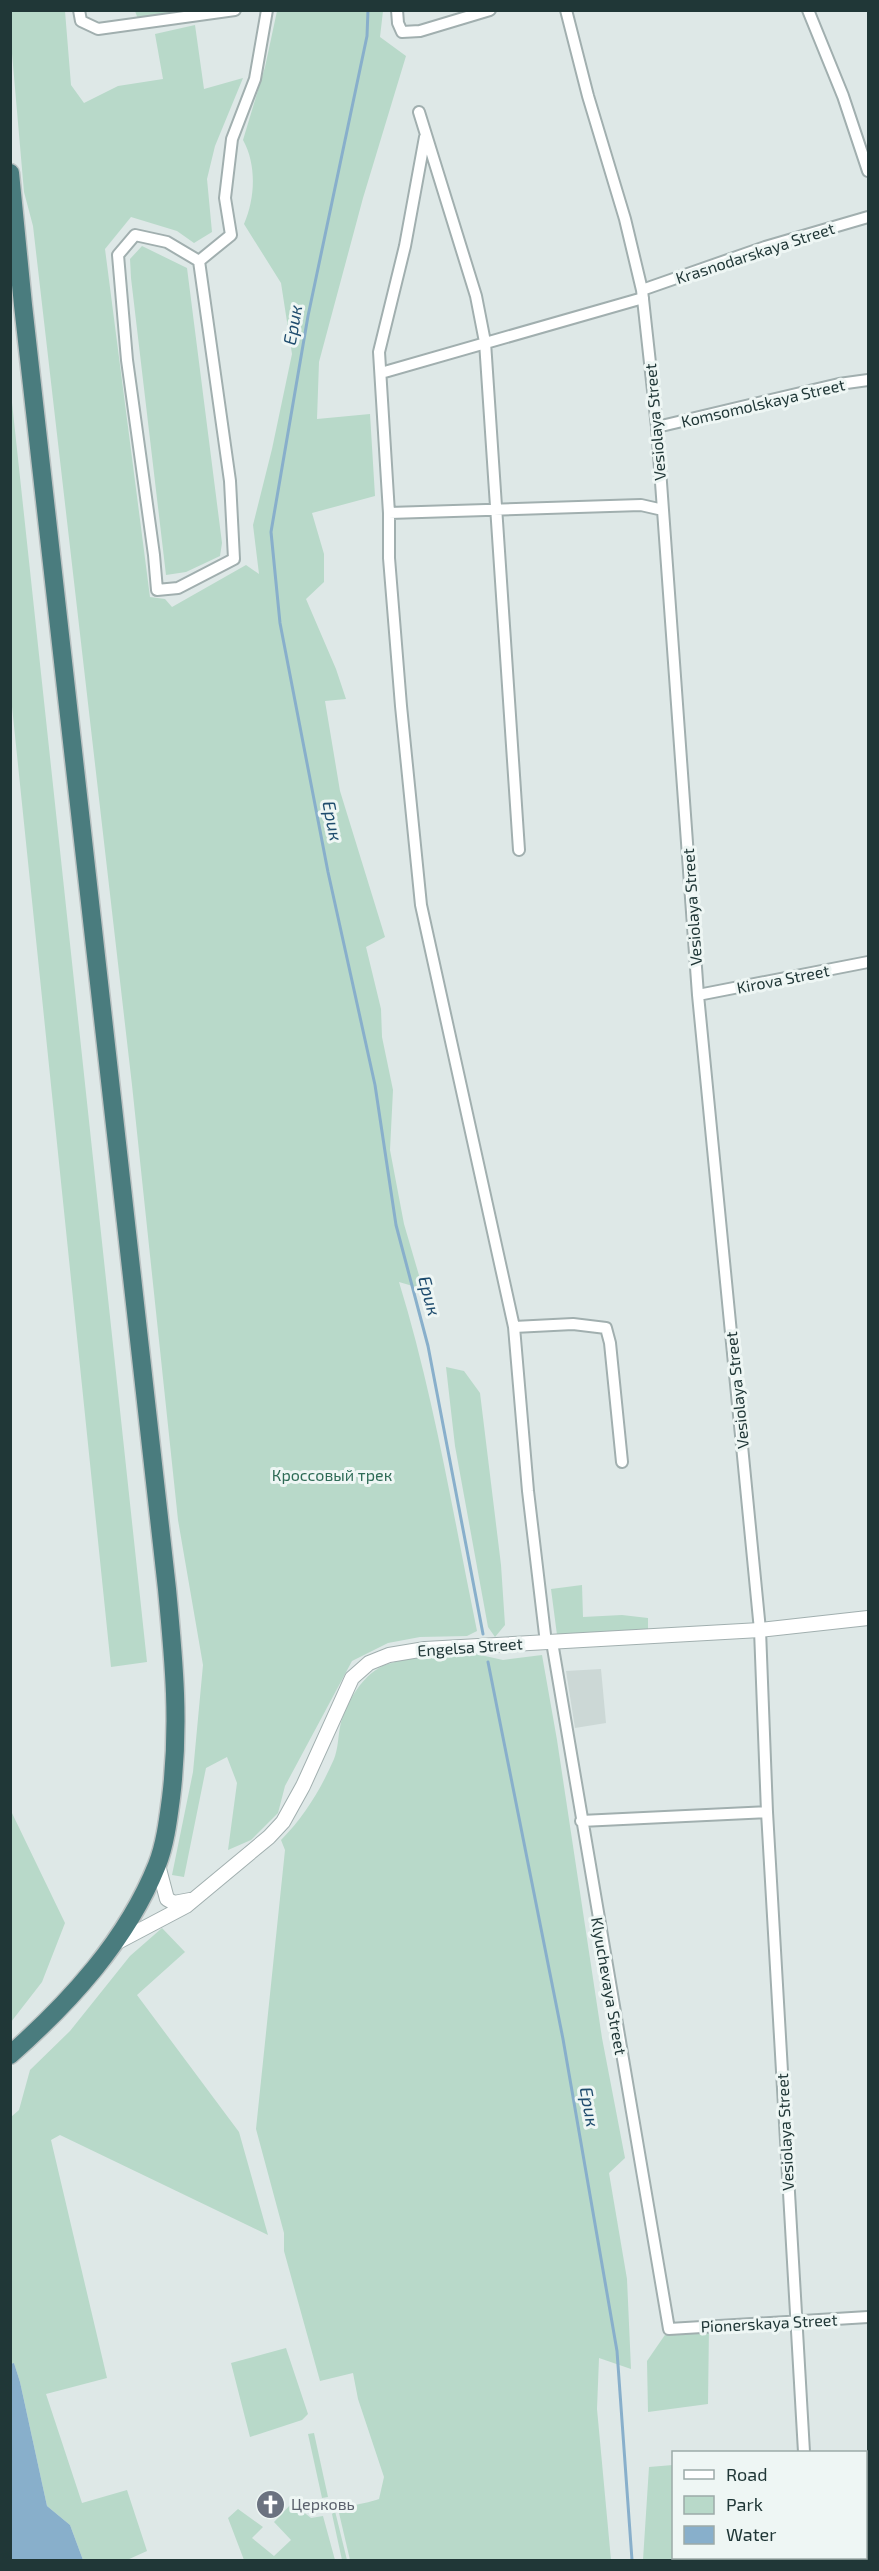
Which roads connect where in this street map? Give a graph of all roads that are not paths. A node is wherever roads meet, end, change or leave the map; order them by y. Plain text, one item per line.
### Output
1 (79, 10) edge
2 (235, 10) edge
3 (267, 10) edge
4 (397, 10) edge
5 (490, 10) edge
6 (566, 10) edge
7 (808, 10) edge
8 (211, 13) edge
9 (419, 112) dead end
10 (425, 133) junction
11 (868, 171) edge
12 (10, 173) edge
13 (868, 218) edge
14 (199, 261) junction
15 (642, 294) junction
16 (485, 342) junction
17 (381, 373) junction
18 (868, 380) edge
19 (657, 427) junction
20 (495, 510) junction
21 (663, 510) junction
22 (389, 513) junction
23 (519, 850) dead end
24 (868, 962) edge
25 (698, 995) junction
26 (514, 1327) junction
27 (622, 1462) dead end
28 (868, 1618) edge
29 (760, 1630) junction
30 (549, 1643) junction
31 (767, 1812) junction
32 (581, 1821) junction
33 (158, 1865) junction
34 (197, 1898) junction
35 (113, 1944) junction
36 (10, 2055) edge
37 (868, 2317) edge
38 (796, 2323) junction
39 (669, 2329) joint
40 (804, 2451) edge

1 - 8 street
2 - 8 street
3 - 14 street
4 - 5 street
6 - 15 street, Vesiolaya Street
7 - 11 street
9 - 10 street
10 - 16 street
10 - 17 street, Klyuchevaya Street
12 - 33 highway
13 - 15 street, Krasnodarskaya Street
14 - 14 street
15 - 16 street, Krasnodarskaya Street
15 - 19 street, Vesiolaya Street
16 - 17 street, Krasnodarskaya Street
16 - 20 street
17 - 22 street, Klyuchevaya Street
18 - 19 street, Komsomolskaya Street
19 - 21 street, Vesiolaya Street
20 - 21 street
20 - 22 street
20 - 23 street
21 - 25 street, Vesiolaya Street
22 - 26 street, Klyuchevaya Street
24 - 25 street, Kirova Street
25 - 29 street, Vesiolaya Street
26 - 27 street
26 - 30 street, Klyuchevaya Street
28 - 29 street, Engelsa Street
29 - 30 street, Engelsa Street
29 - 31 street, Vesiolaya Street
30 - 32 street, Klyuchevaya Street
30 - 34 street, Engelsa Street
31 - 32 street
31 - 38 street, Vesiolaya Street
32 - 39 street, Klyuchevaya Street
33 - 34 street
33 - 35 highway
34 - 35 street, Engelsa Street
35 - 36 highway
37 - 38 street, Pionerskaya Street
38 - 39 street, Pionerskaya Street
38 - 40 street, Vesiolaya Street

